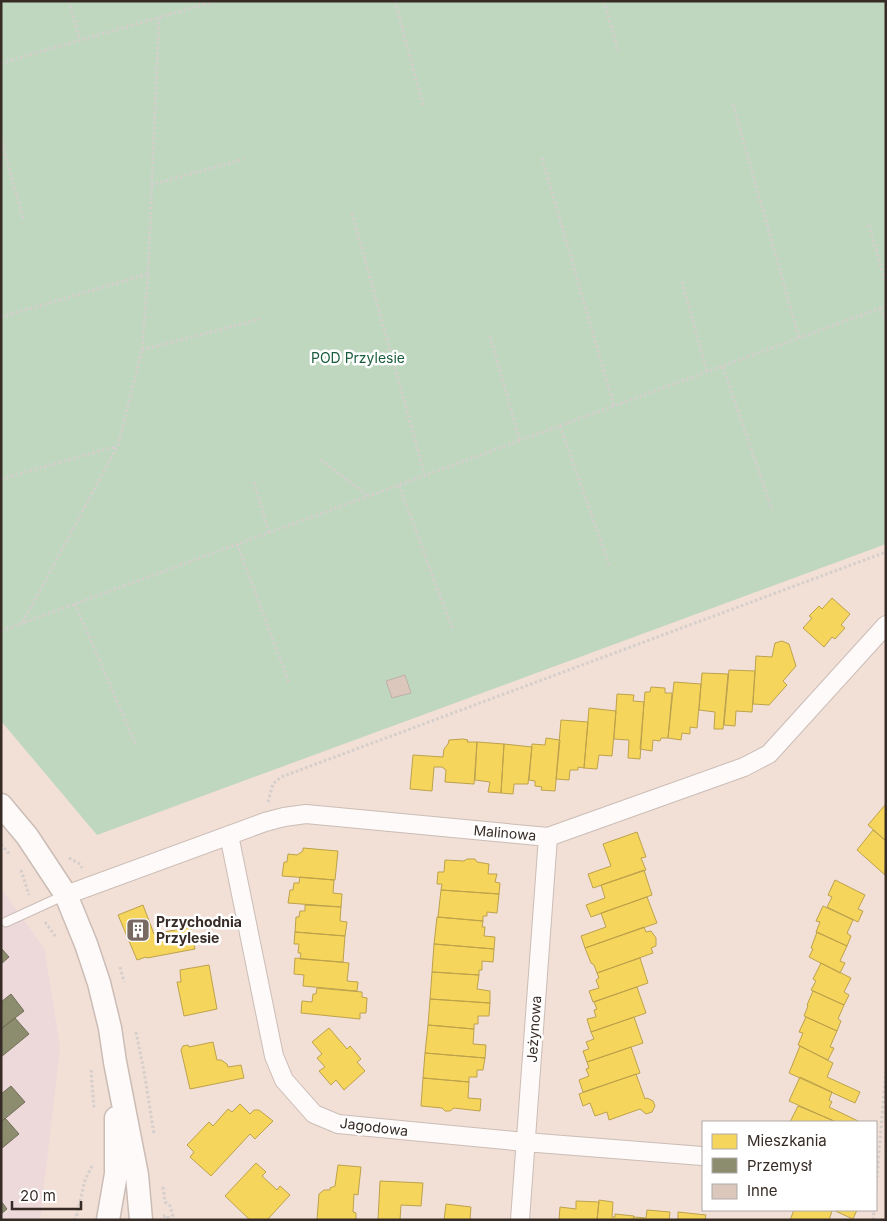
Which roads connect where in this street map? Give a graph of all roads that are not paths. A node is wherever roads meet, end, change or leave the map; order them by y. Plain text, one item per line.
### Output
1 (886, 625) edge
2 (1, 805) edge
3 (229, 835) junction
4 (548, 837) junction
5 (66, 895) junction
6 (6, 922) dead end
7 (115, 1062) junction
8 (526, 1142) junction
9 (702, 1156) dead end
10 (140, 1211) edge
11 (108, 1220) edge
12 (520, 1220) edge

1 - 4 street, Malinowa
2 - 5 street
3 - 4 street, Malinowa
3 - 5 street, Malinowa
3 - 8 street, Jagodowa
4 - 8 street, Jeżynowa
5 - 6 lane
5 - 7 street
7 - 10 street
7 - 11 street
8 - 9 street, Jagodowa
8 - 12 street, Jeżynowa

